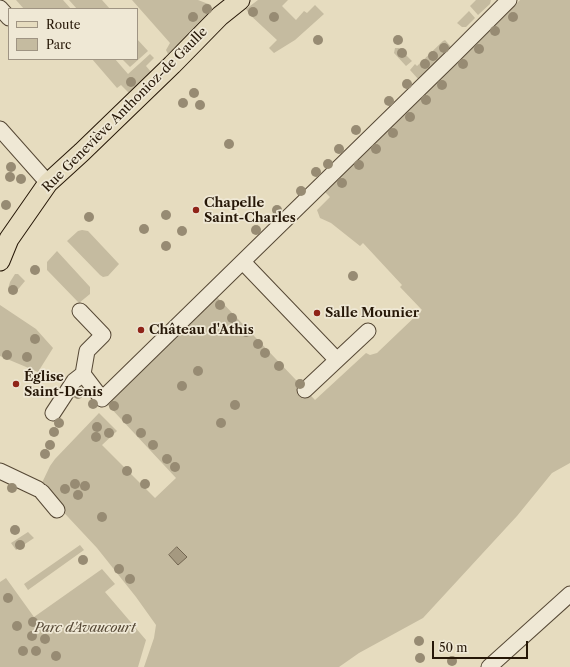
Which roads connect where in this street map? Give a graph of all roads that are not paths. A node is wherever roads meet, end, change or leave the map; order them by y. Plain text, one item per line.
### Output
1 (509, 0) edge
2 (237, 1) edge
3 (0, 8) edge
4 (8, 17) edge
5 (0, 129) edge
6 (48, 183) junction
7 (2, 254) edge
8 (243, 262) junction
9 (80, 311) dead end
10 (368, 331) dead end
11 (337, 360) junction
12 (83, 374) junction
13 (306, 390) dead end
14 (53, 413) dead end
15 (0, 471) edge
16 (57, 510) dead end
17 (570, 594) edge
18 (490, 667) edge

1 - 8 street
2 - 6 main road, Rue Geneviève Anthonioz-de Gaulle
3 - 4 street
5 - 6 street
6 - 7 main road, Rue Geneviève Anthonioz-de Gaulle
8 - 11 street
8 - 12 street
9 - 12 street
10 - 11 street
11 - 13 street
12 - 14 street
15 - 16 street
17 - 18 street

